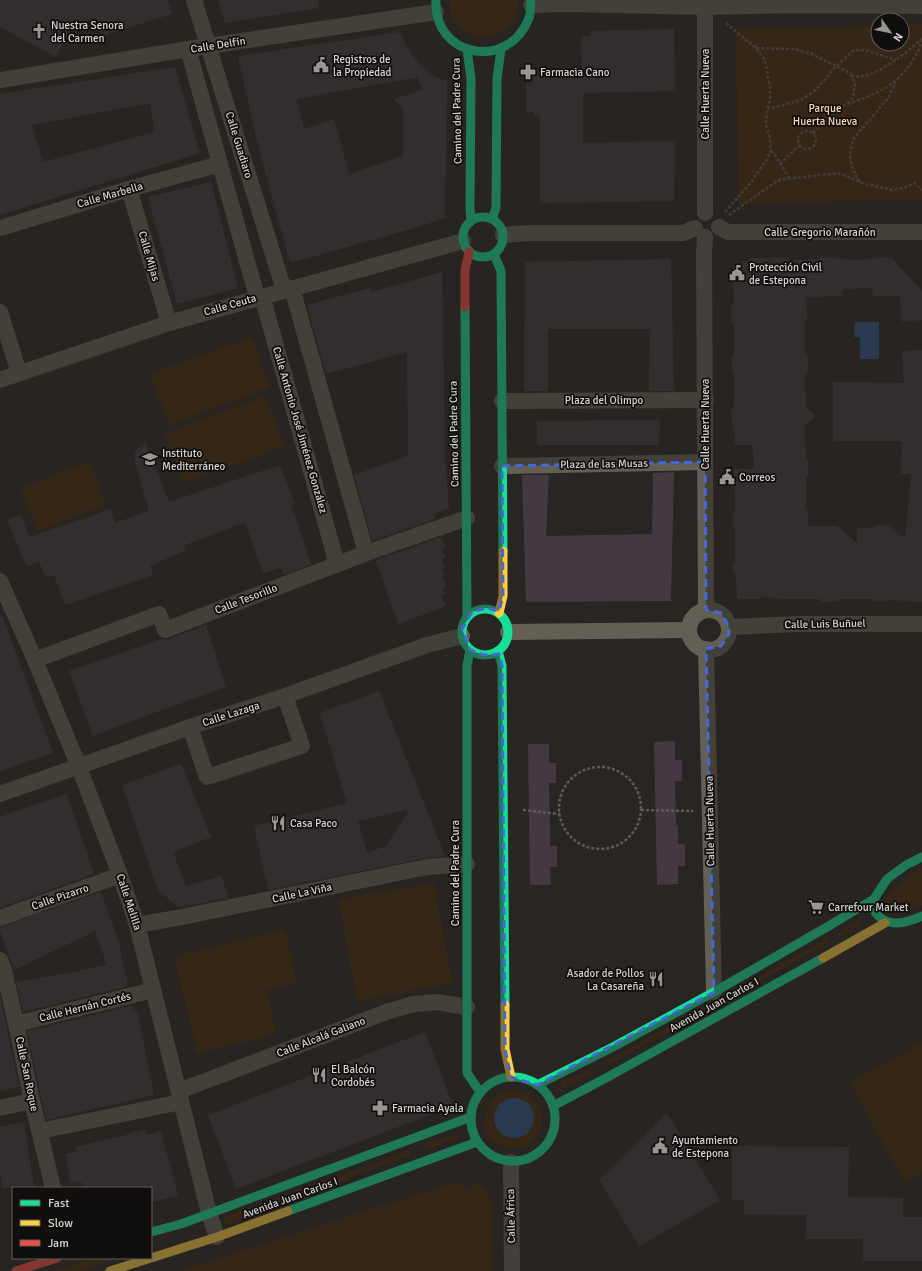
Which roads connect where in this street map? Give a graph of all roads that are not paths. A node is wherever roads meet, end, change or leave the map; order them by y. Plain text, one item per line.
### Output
1 (194, 0) edge
2 (531, 2) edge
3 (705, 3) edge
4 (436, 6) edge
5 (922, 6) edge
6 (208, 46) junction
7 (188, 49) junction
8 (468, 49) junction
9 (501, 49) junction
10 (0, 80) edge
11 (220, 164) junction
12 (129, 189) junction
13 (492, 219) junction
14 (714, 220) junction
15 (471, 221) junction
16 (0, 228) edge
17 (922, 232) edge
18 (700, 233) junction
19 (503, 235) junction
20 (466, 247) junction
21 (494, 254) junction
22 (288, 289) junction
23 (260, 297) junction
24 (0, 312) edge
25 (169, 323) junction
26 (19, 373) junction
27 (0, 380) edge
28 (706, 400) junction
29 (502, 401) junction
30 (705, 462) junction
31 (502, 466) junction
32 (467, 518) junction
33 (366, 553) junction
34 (338, 564) junction
35 (0, 581) edge
36 (706, 610) junction
37 (499, 613) junction
38 (467, 617) junction
39 (922, 624) edge
40 (729, 627) junction
41 (689, 630) junction
42 (508, 632) junction
43 (466, 643) junction
44 (706, 649) junction
45 (498, 651) junction
46 (36, 660) junction
47 (285, 696) junction
48 (190, 727) junction
49 (80, 767) junction
50 (0, 794) edge
51 (922, 857) edge
52 (467, 864) junction
53 (120, 876) junction
54 (874, 899) junction
55 (922, 916) edge
56 (0, 918) edge
57 (900, 922) junction
58 (885, 923) junction
59 (137, 924) junction
60 (912, 929) dead end
61 (0, 960) edge
62 (153, 990) junction
63 (714, 992) junction
64 (467, 1007) junction
65 (16, 1024) junction
66 (511, 1077) junction
67 (537, 1085) junction
68 (480, 1092) junction
69 (180, 1097) junction
70 (32, 1101) junction
71 (553, 1106) junction
72 (0, 1108) edge
73 (471, 1117) junction
74 (40, 1131) junction
75 (477, 1142) junction
76 (512, 1162) junction
77 (53, 1187) edge
78 (209, 1213) junction
79 (152, 1232) edge
80 (217, 1237) junction
81 (152, 1258) edge
82 (54, 1259) edge
83 (148, 1259) edge
84 (16, 1271) edge
85 (110, 1271) edge
86 (512, 1271) edge

1 - 6 street, Calle Guadiaro
2 - 3 street
2 - 9 street
3 - 5 street
3 - 14 street, Calle Huerta Nueva
4 - 6 street, Calle Delfín
4 - 8 street
6 - 7 street, Calle Delfín
6 - 22 street, Calle Guadiaro
7 - 10 street, Calle Delfín
7 - 11 street, Calle Guadiaro
8 - 9 street
8 - 15 street, Camino del Padre Cura
9 - 13 street
11 - 12 street, Calle Marbella
11 - 23 street, Calle Guadiaro
12 - 16 street, Calle Marbella
12 - 25 street, Calle Mijas
13 - 15 street
13 - 19 street
14 - 17 street, Calle Gregorio Marañón
14 - 18 street
14 - 18 street
15 - 20 street
18 - 19 street
18 - 28 street, Calle Huerta Nueva
19 - 21 street
20 - 21 street
20 - 22 street, Calle Ceuta
20 - 32 street, Camino del Padre Cura
21 - 29 street
22 - 23 street, Calle Ceuta
22 - 33 street
23 - 25 street, Calle Ceuta
23 - 34 street, Calle Antonio José Jiménez González
24 - 26 street
25 - 26 street, Calle Ceuta
26 - 27 street, Calle Ceuta
28 - 29 street, Plaza del Olimpo
28 - 30 street, Calle Huerta Nueva
29 - 31 street
30 - 31 street, Plaza de las Musas
30 - 36 street, Calle Huerta Nueva
31 - 37 street
32 - 33 street, Calle Tesorillo
32 - 38 street, Camino del Padre Cura
33 - 34 street, Calle Tesorillo
34 - 46 street, Calle Tesorillo
35 - 46 street, Calle Melilla
36 - 40 street
36 - 41 street
37 - 38 street
37 - 42 street
38 - 43 street
39 - 40 street, Calle Luis Buñuel
40 - 44 street
41 - 42 street
41 - 44 street
42 - 45 street
43 - 45 street
43 - 47 street, Calle Lazaga
43 - 52 street, Camino del Padre Cura
44 - 63 street, Calle Huerta Nueva
45 - 66 street
46 - 49 street, Calle Melilla
47 - 48 street, Calle Lazaga
47 - 48 street
48 - 49 street, Calle Lazaga
49 - 50 street, Calle Lazaga
49 - 53 street, Calle Melilla
51 - 54 street
52 - 59 street, Calle La Viña
52 - 64 street, Camino del Padre Cura
53 - 56 street, Calle Pizarro
53 - 59 street, Calle Melilla
54 - 58 street
54 - 63 street, Avenida Juan Carlos I
55 - 57 street
57 - 58 street
57 - 60 street
58 - 71 street, Avenida Juan Carlos I
59 - 62 street, Calle Melilla
61 - 65 street, Calle San Roque
62 - 65 street, Calle Hernán Cortés
62 - 69 street, Calle Melilla
63 - 67 street, Avenida Juan Carlos I
64 - 68 street, Camino del Padre Cura
64 - 69 street, Calle Alcalá Galiano
65 - 70 street, Calle San Roque
66 - 67 street
66 - 68 street
67 - 71 street
68 - 73 street
69 - 74 street, Calle Alcalá Galiano
69 - 78 street, Calle Melilla
70 - 72 street
70 - 74 street, Calle San Roque
71 - 76 street
73 - 75 street
73 - 78 street, Avenida Juan Carlos I
74 - 77 street, Calle San Roque
75 - 76 street
75 - 80 street, Avenida Juan Carlos I
76 - 86 street, Calle África
78 - 79 street, Avenida Juan Carlos I
78 - 80 street, Calle Melilla
80 - 81 street, Avenida Juan Carlos I
82 - 84 street
83 - 85 street, Avenida Juan Carlos I

